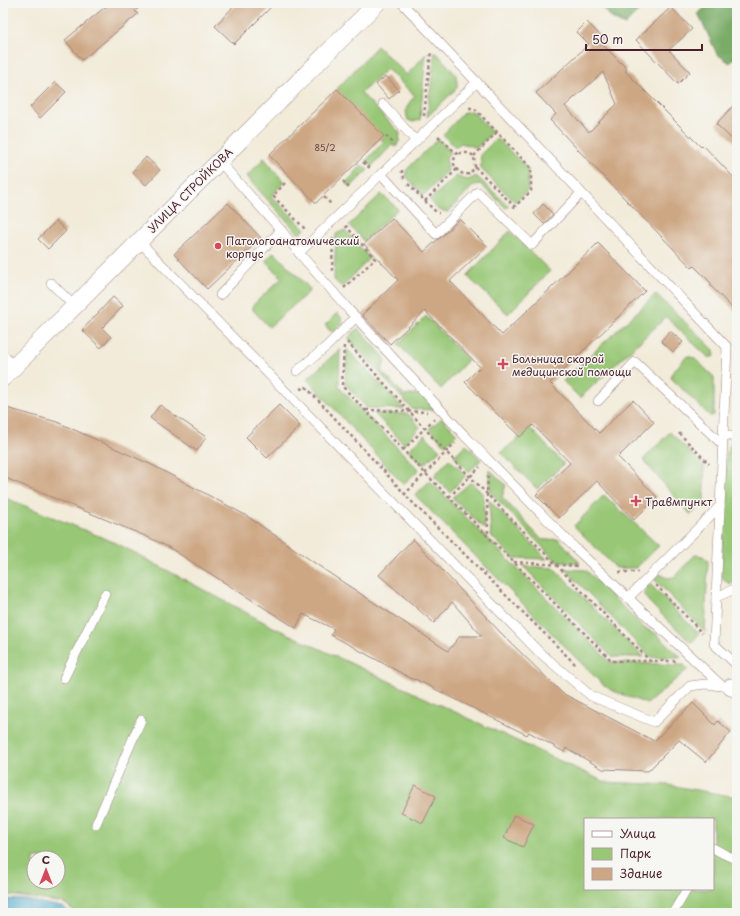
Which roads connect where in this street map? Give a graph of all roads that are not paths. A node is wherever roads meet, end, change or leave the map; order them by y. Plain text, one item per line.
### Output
1 (377, 3) edge
2 (402, 3) edge
3 (477, 82) junction
4 (383, 104) dead end
5 (416, 141) junction
6 (219, 161) junction
7 (380, 174) junction
8 (581, 193) junction
9 (281, 230) junction
10 (139, 241) junction
11 (299, 253) junction
12 (51, 283) dead end
13 (220, 295) dead end
14 (74, 306) junction
15 (356, 317) junction
16 (7, 366) edge
17 (297, 371) dead end
18 (598, 401) dead end
19 (737, 438) edge
20 (723, 439) junction
21 (720, 506) junction
22 (737, 588) edge
23 (105, 594) dead end
24 (716, 597) junction
25 (628, 598) junction
26 (737, 665) edge
27 (64, 678) dead end
28 (732, 686) edge
29 (141, 720) dead end
30 (96, 824) dead end
31 (714, 849) edge
32 (737, 860) edge
33 (686, 890) edge
34 (672, 913) edge

1 - 6 street, УЛИЦА СТРОЙКОВА
2 - 3 lane
3 - 5 lane
3 - 8 lane
4 - 5 lane
5 - 7 lane
6 - 9 lane
6 - 10 street, УЛИЦА СТРОЙКОВА
7 - 8 lane
7 - 11 lane
8 - 20 lane
9 - 11 lane
9 - 13 lane
10 - 14 street, УЛИЦА СТРОЙКОВА
10 - 28 lane
11 - 15 lane
12 - 14 lane
14 - 16 street, УЛИЦА СТРОЙКОВА
15 - 17 lane
15 - 25 lane
18 - 20 lane
19 - 20 lane
20 - 21 lane
21 - 24 lane
21 - 25 lane
22 - 24 lane
23 - 27 lane
24 - 26 lane
25 - 28 lane
29 - 30 lane
31 - 32 lane
33 - 34 lane

